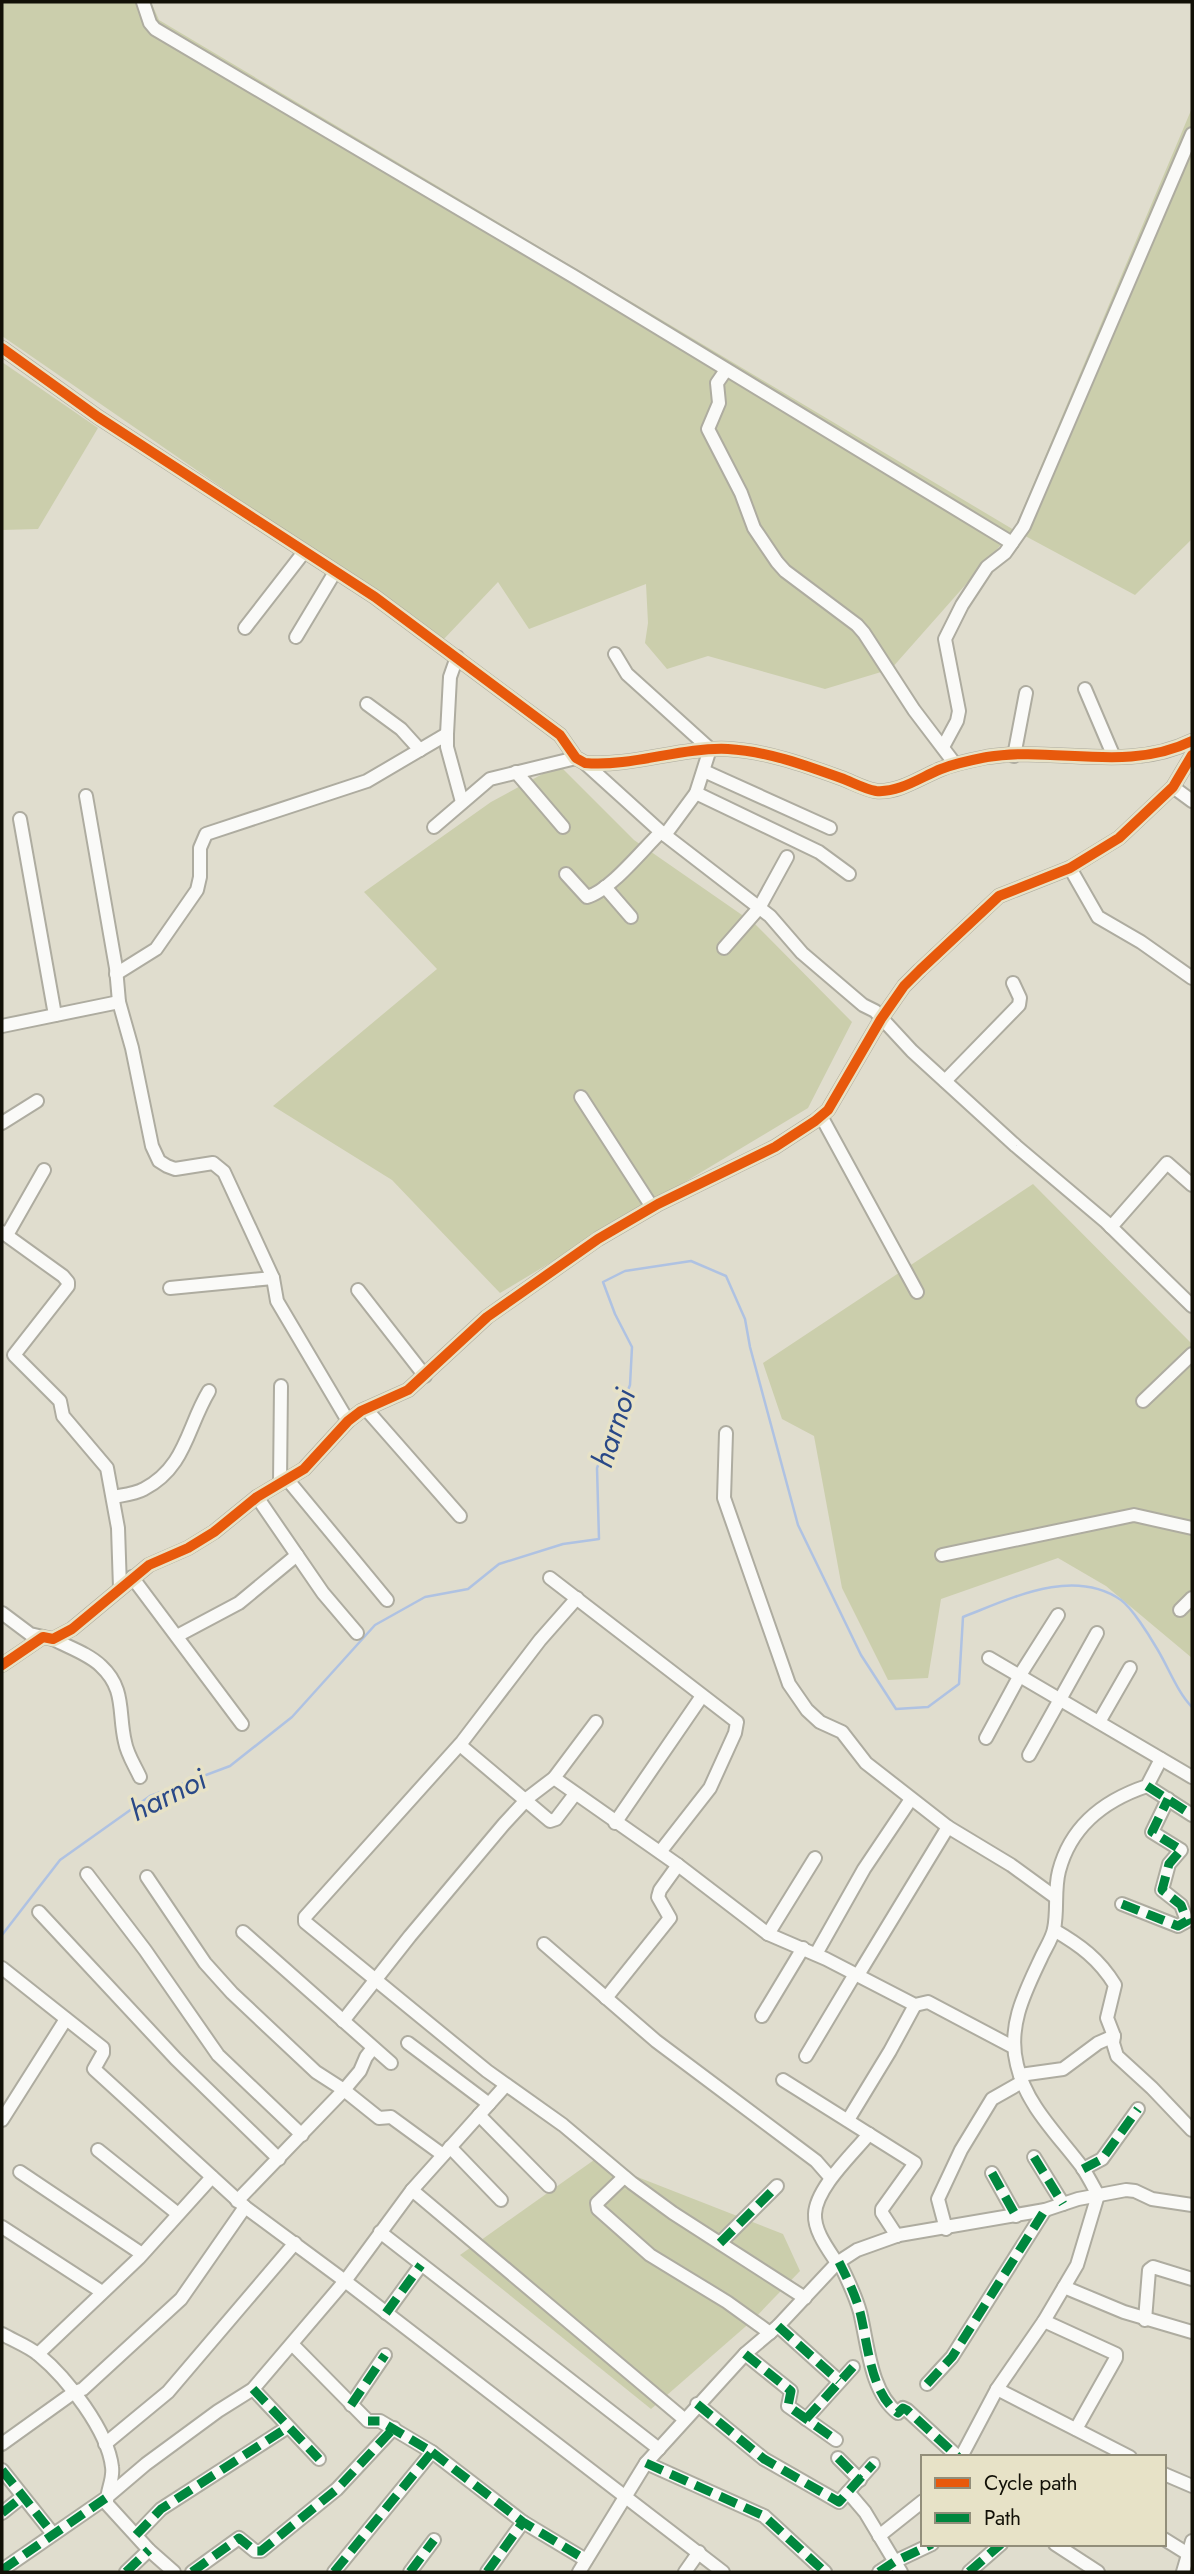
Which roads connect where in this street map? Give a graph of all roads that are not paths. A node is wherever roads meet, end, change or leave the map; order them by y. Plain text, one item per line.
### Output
1 (143, 2) edge
2 (1192, 134) edge
3 (2, 348) edge
4 (726, 370) junction
5 (1012, 543) junction
6 (304, 552) junction
7 (335, 572) junction
8 (245, 628) dead end
9 (296, 636) dead end
10 (615, 654) dead end
11 (457, 657) junction
12 (1085, 689) dead end
13 (1026, 693) dead end
14 (368, 704) dead end
15 (446, 734) junction
16 (1192, 741) edge
17 (943, 747) junction
18 (710, 749) junction
19 (419, 751) junction
20 (1192, 755) edge
21 (1014, 756) junction
22 (1114, 757) junction
23 (581, 761) junction
24 (955, 764) junction
25 (704, 771) junction
26 (516, 772) junction
27 (1173, 787) junction
28 (696, 793) junction
29 (86, 796) dead end
30 (1192, 801) edge
31 (462, 802) junction
32 (20, 819) dead end
33 (434, 827) dead end
34 (563, 827) dead end
35 (830, 828) dead end
36 (663, 833) junction
37 (786, 857) dead end
38 (1070, 868) junction
39 (566, 874) dead end
40 (849, 874) dead end
41 (605, 887) junction
42 (759, 908) junction
43 (631, 918) dead end
44 (724, 948) dead end
45 (116, 974) junction
46 (1192, 978) edge
47 (1013, 983) dead end
48 (119, 1002) junction
49 (55, 1015) junction
50 (881, 1019) junction
51 (2, 1026) edge
52 (945, 1081) junction
53 (581, 1097) dead end
54 (37, 1101) dead end
55 (821, 1116) junction
56 (2, 1123) edge
57 (44, 1170) dead end
58 (1192, 1185) edge
59 (652, 1207) junction
60 (1111, 1227) junction
61 (4, 1233) edge
62 (273, 1278) junction
63 (170, 1288) dead end
64 (358, 1290) dead end
65 (917, 1293) dead end
66 (1192, 1307) edge
67 (1192, 1354) edge
68 (2, 1358) edge
69 (16, 1359) junction
70 (425, 1376) junction
71 (281, 1386) dead end
72 (209, 1391) dead end
73 (1143, 1401) dead end
74 (366, 1409) junction
75 (348, 1421) junction
76 (726, 1433) dead end
77 (284, 1481) junction
78 (257, 1496) junction
79 (113, 1497) junction
80 (460, 1516) dead end
81 (1192, 1528) edge
82 (297, 1555) junction
83 (942, 1555) dead end
84 (132, 1577) junction
85 (550, 1578) dead end
86 (120, 1588) junction
87 (576, 1598) junction
88 (1192, 1598) edge
89 (387, 1600) dead end
90 (1180, 1610) dead end
91 (2, 1612) edge
92 (1058, 1615) dead end
93 (356, 1633) dead end
94 (1097, 1633) dead end
95 (177, 1636) junction
96 (48, 1638) junction
97 (989, 1658) dead end
98 (2, 1665) edge
99 (1130, 1668) dead end
100 (1020, 1675) junction
101 (702, 1696) junction
102 (1060, 1698) junction
103 (596, 1722) dead end
104 (1099, 1722) junction
105 (242, 1724) dead end
106 (986, 1738) dead end
107 (460, 1745) junction
108 (1029, 1755) dead end
109 (1161, 1759) junction
110 (140, 1777) dead end
111 (1192, 1777) edge
112 (554, 1778) junction
113 (1146, 1786) junction
114 (575, 1794) junction
115 (911, 1799) junction
116 (1168, 1799) junction
117 (525, 1801) junction
118 (1192, 1815) edge
119 (615, 1823) junction
120 (948, 1828) junction
121 (660, 1852) junction
122 (815, 1858) dead end
123 (678, 1865) junction
124 (87, 1874) dead end
125 (146, 1877) dead end
126 (1055, 1897) junction
127 (1122, 1904) dead end
128 (38, 1912) dead end
129 (1190, 1922) edge
130 (1054, 1930) junction
131 (243, 1933) dead end
132 (768, 1934) junction
133 (544, 1944) dead end
134 (803, 1948) junction
135 (816, 1954) junction
136 (2, 1968) edge
137 (857, 1974) junction
138 (376, 1980) junction
139 (606, 1998) junction
140 (915, 2005) junction
141 (762, 2016) dead end
142 (66, 2019) junction
143 (343, 2021) junction
144 (1114, 2036) junction
145 (408, 2043) dead end
146 (1013, 2047) junction
147 (373, 2048) junction
148 (806, 2056) dead end
149 (391, 2063) dead end
150 (1021, 2078) junction
151 (783, 2080) dead end
152 (506, 2085) junction
153 (344, 2090) junction
154 (489, 2104) junction
155 (1138, 2109) dead end
156 (479, 2115) junction
157 (2, 2120) edge
158 (848, 2120) junction
159 (1192, 2130) edge
160 (869, 2134) junction
161 (302, 2135) junction
162 (98, 2150) dead end
163 (447, 2151) junction
164 (1034, 2157) dead end
165 (279, 2159) junction
166 (1083, 2169) junction
167 (20, 2172) dead end
168 (992, 2173) dead end
169 (624, 2176) junction
170 (212, 2177) junction
171 (830, 2177) junction
172 (549, 2186) dead end
173 (777, 2186) dead end
174 (412, 2190) junction
175 (1097, 2195) junction
176 (500, 2200) dead end
177 (241, 2204) junction
178 (1063, 2204) junction
179 (1192, 2205) edge
180 (1045, 2210) junction
181 (178, 2214) junction
182 (1016, 2216) junction
183 (2, 2227) edge
184 (946, 2229) junction
185 (380, 2232) junction
186 (897, 2236) junction
187 (295, 2243) junction
188 (720, 2243) junction
189 (142, 2255) junction
190 (838, 2262) junction
191 (422, 2265) junction
192 (1192, 2279) edge
193 (345, 2281) junction
194 (1064, 2287) junction
195 (102, 2292) junction
196 (805, 2298) junction
197 (386, 2313) junction
198 (1145, 2319) junction
199 (1044, 2321) junction
200 (774, 2329) junction
201 (1192, 2332) edge
202 (2, 2334) edge
203 (292, 2344) junction
204 (38, 2354) junction
205 (745, 2354) junction
206 (385, 2356) dead end
207 (853, 2367) dead end
208 (839, 2381) junction
209 (927, 2384) dead end
210 (253, 2389) junction
211 (997, 2389) junction
212 (73, 2393) junction
213 (351, 2404) junction
214 (697, 2404) junction
215 (806, 2418) junction
216 (684, 2419) junction
217 (288, 2427) junction
218 (394, 2428) junction
219 (1076, 2428) junction
220 (836, 2440) dead end
221 (2, 2444) edge
222 (106, 2444) junction
223 (659, 2449) junction
224 (432, 2452) junction
225 (958, 2455) edge
226 (961, 2455) edge
227 (1126, 2455) edge
228 (838, 2458) dead end
229 (319, 2459) dead end
230 (646, 2463) junction
231 (873, 2465) dead end
232 (2, 2470) edge
233 (1166, 2475) edge
234 (860, 2480) junction
235 (1192, 2486) edge
236 (848, 2492) junction
237 (624, 2496) junction
238 (22, 2497) junction
239 (106, 2498) junction
240 (921, 2503) edge
241 (2, 2512) edge
242 (523, 2522) junction
243 (53, 2534) junction
244 (136, 2535) junction
245 (879, 2536) junction
246 (434, 2540) dead end
247 (1166, 2540) edge
248 (929, 2546) edge
249 (998, 2546) edge
250 (1058, 2546) edge
251 (1190, 2547) edge
252 (149, 2550) junction
253 (699, 2552) junction
254 (586, 2560) junction
255 (897, 2567) edge
256 (4, 2570) edge
257 (126, 2572) edge
258 (174, 2572) edge
259 (192, 2572) edge
260 (334, 2572) edge
261 (410, 2572) edge
262 (487, 2572) edge
263 (579, 2572) edge
264 (685, 2572) edge
265 (723, 2572) edge
266 (825, 2572) edge
267 (879, 2572) edge
268 (968, 2572) edge
269 (1098, 2572) edge
270 (1183, 2572) edge

1 - 4 street
2 - 5 street
3 - 6 street
4 - 5 street
4 - 17 street
5 - 17 street
6 - 7 street
6 - 8 street
7 - 9 street
7 - 11 street
10 - 18 street
11 - 15 street
11 - 23 street
12 - 22 street
13 - 21 street
14 - 19 street
15 - 19 street
15 - 31 street
16 - 22 street
17 - 24 street
18 - 23 street
18 - 24 street
18 - 25 street
19 - 45 street
20 - 27 street
21 - 22 street
21 - 24 street
23 - 26 street
23 - 36 street
25 - 28 street
25 - 35 street
26 - 31 street
26 - 34 street
27 - 30 street
27 - 38 street
28 - 36 street
28 - 40 street
29 - 45 street
31 - 33 street
32 - 49 street
36 - 41 street
36 - 42 street
37 - 42 street
38 - 46 street
38 - 50 street
39 - 41 street
41 - 43 street
42 - 44 street
42 - 50 street
45 - 48 street
47 - 52 street
48 - 49 street
48 - 62 street
49 - 51 street
50 - 52 street
50 - 55 street
52 - 60 street
53 - 59 street
54 - 56 street
55 - 59 street
55 - 65 street
57 - 61 street
58 - 60 street
59 - 70 street
60 - 66 street
61 - 69 street
62 - 63 street
62 - 75 street
64 - 70 street
67 - 73 street
68 - 69 street
69 - 79 street
70 - 74 street
71 - 77 street
72 - 79 street
74 - 75 street
74 - 80 street
75 - 77 street
76 - 115 street
77 - 78 street
77 - 89 street
78 - 82 street
78 - 84 street
79 - 86 street
81 - 83 street
82 - 93 street
82 - 95 street
84 - 86 street
84 - 95 street
85 - 87 street
86 - 96 street
87 - 101 street
87 - 107 street
88 - 90 street
91 - 96 street
92 - 100 street
94 - 102 street
95 - 105 street
96 - 98 street
96 - 110 street
97 - 100 street
99 - 104 street
100 - 102 street
100 - 106 street
101 - 119 street
101 - 121 street
102 - 104 street
102 - 108 street
103 - 112 street
104 - 109 street
107 - 117 street
107 - 138 street
109 - 111 street
109 - 113 street
112 - 114 street
112 - 117 street
113 - 116 street
113 - 126 street
114 - 117 street
114 - 119 street
115 - 120 street
115 - 135 street
116 - 118 street
116 - 129 street
117 - 138 street
119 - 121 street
120 - 126 street
120 - 137 street
121 - 123 street
122 - 132 street
123 - 132 street
123 - 139 street
124 - 161 street
125 - 153 street
126 - 130 street
127 - 129 street
128 - 165 street
130 - 144 street
130 - 146 street
131 - 143 street
132 - 134 street
133 - 139 street
134 - 135 street
134 - 141 street
135 - 137 street
136 - 142 street
137 - 140 street
137 - 148 street
138 - 143 street
138 - 152 street
139 - 171 street
140 - 146 street
140 - 158 street
142 - 157 street
142 - 170 street
143 - 147 street
144 - 150 street
144 - 159 street
145 - 154 street
146 - 150 street
147 - 149 street
147 - 153 street
150 - 166 street
150 - 184 street
151 - 158 street
152 - 154 street
152 - 169 street
153 - 161 street
153 - 163 street
154 - 156 street
155 - 166 street
156 - 163 street
156 - 172 street
158 - 160 street
160 - 171 street
160 - 186 street
161 - 165 street
162 - 181 street
163 - 174 street
163 - 176 street
164 - 178 street
165 - 177 street
166 - 175 street
167 - 189 street
168 - 182 street
169 - 188 street
169 - 200 street
170 - 177 street
170 - 181 street
171 - 190 street
173 - 188 street
174 - 185 street
174 - 216 street
175 - 178 street
175 - 179 street
175 - 194 street
177 - 187 street
177 - 212 street
178 - 180 street
180 - 182 street
180 - 209 street
181 - 189 street
182 - 184 street
183 - 195 street
184 - 186 street
185 - 191 street
185 - 193 street
186 - 190 street
187 - 193 street
187 - 222 street
188 - 196 street
189 - 195 street
190 - 196 street
190 - 225 street
191 - 197 street
191 - 223 street
192 - 198 street
193 - 197 street
193 - 203 street
194 - 198 street
194 - 199 street
195 - 204 street
196 - 200 street
197 - 237 street
198 - 201 street
199 - 211 street
199 - 219 street
200 - 205 street
200 - 208 street
202 - 204 street
203 - 210 street
203 - 213 street
204 - 212 street
205 - 214 street
205 - 215 street
206 - 213 street
207 - 208 street
208 - 215 street
210 - 217 street
210 - 239 street
211 - 219 street
211 - 226 street
212 - 221 street
212 - 222 street
213 - 218 street
214 - 216 street
214 - 236 street
215 - 220 street
216 - 223 street
217 - 229 street
217 - 244 street
218 - 224 street
218 - 259 street
219 - 227 street
222 - 239 street
223 - 230 street
224 - 242 street
224 - 260 street
228 - 234 street
230 - 237 street
230 - 266 street
231 - 234 street
232 - 238 street
233 - 235 street
234 - 236 street
236 - 245 street
237 - 253 street
237 - 254 street
238 - 241 street
238 - 243 street
239 - 243 street
239 - 244 street
240 - 245 street
242 - 254 street
242 - 262 street
243 - 256 street
244 - 252 street
245 - 255 street
246 - 261 street
247 - 251 street
248 - 255 street
249 - 268 street
250 - 269 street
251 - 270 street
252 - 257 street
252 - 258 street
253 - 264 street
253 - 265 street
254 - 263 street
255 - 267 street

